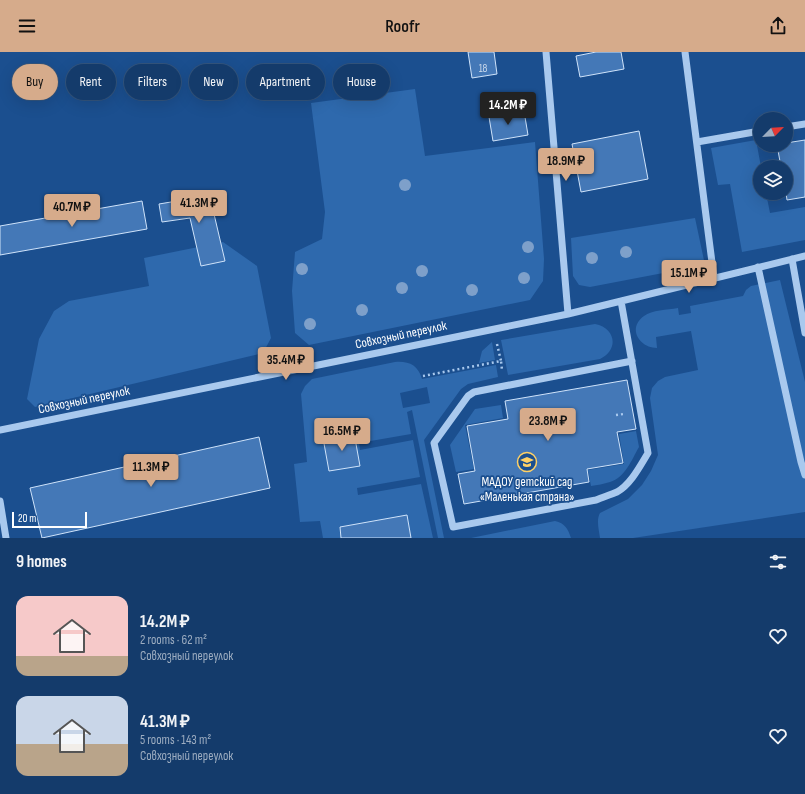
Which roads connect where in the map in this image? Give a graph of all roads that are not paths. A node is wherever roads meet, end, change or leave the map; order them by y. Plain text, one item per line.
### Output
1 (546, 52) edge
2 (685, 52) edge
3 (805, 124) edge
4 (793, 126) edge
5 (753, 132) edge
6 (697, 142) junction
7 (805, 256) edge
8 (792, 259) junction
9 (758, 267) junction
10 (714, 278) junction
11 (621, 301) junction
12 (568, 314) junction
13 (805, 333) edge
14 (632, 361) junction
15 (0, 430) edge
16 (805, 475) edge
17 (0, 501) edge
18 (6, 538) edge

1 - 12 street
2 - 6 street
3 - 4 street
5 - 6 street
6 - 10 street
7 - 8 street, Совхозный переулок
8 - 9 street, Совхозный переулок
8 - 13 street
9 - 10 street, Совхозный переулок
9 - 16 street
10 - 11 street, Совхозный переулок
11 - 12 street, Совхозный переулок
11 - 14 street
12 - 15 street, Совхозный переулок
14 - 14 street
17 - 18 street

